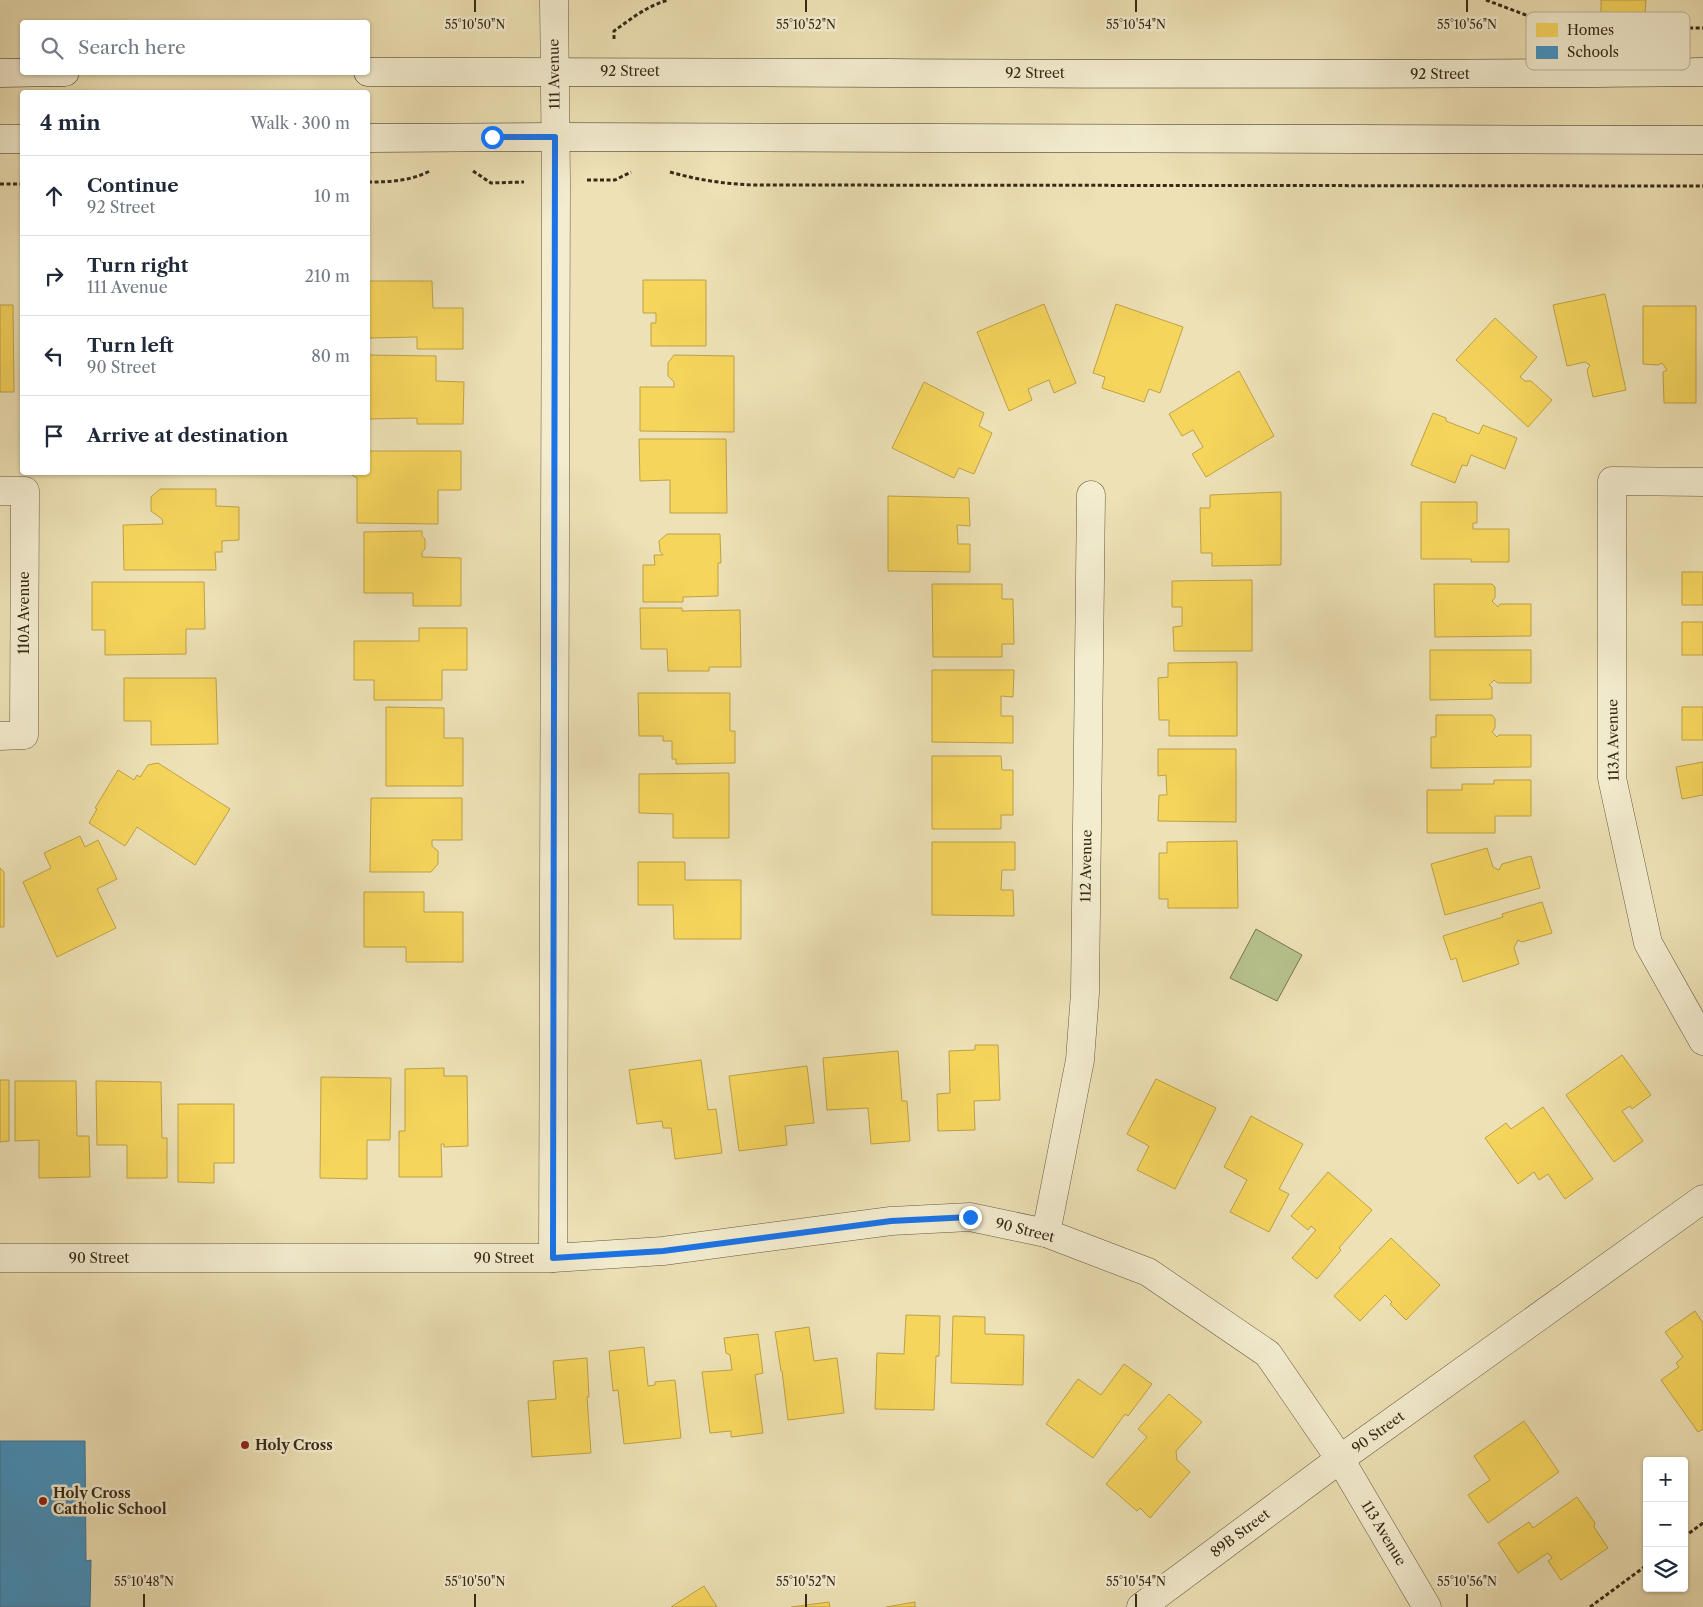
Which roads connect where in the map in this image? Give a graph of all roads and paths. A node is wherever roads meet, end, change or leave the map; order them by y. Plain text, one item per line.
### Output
1 (554, 0) edge
2 (669, 0) edge
3 (1486, 0) edge
4 (1526, 15) edge
5 (1690, 28) edge
6 (1703, 28) edge
7 (614, 31) dead end
8 (370, 72) edge
9 (554, 72) junction
10 (1703, 72) edge
11 (0, 73) edge
12 (20, 73) edge
13 (555, 137) junction
14 (370, 138) edge
15 (20, 139) edge
16 (0, 140) edge
17 (1703, 140) edge
18 (436, 168) dead end
19 (465, 170) dead end
20 (636, 171) dead end
21 (667, 171) dead end
22 (615, 180) dead end
23 (370, 182) edge
24 (491, 183) dead end
25 (0, 184) edge
26 (20, 184) edge
27 (1703, 186) edge
28 (1703, 482) edge
29 (12, 491) edge
30 (1091, 495) dead end
31 (12, 735) edge
32 (1703, 1041) edge
33 (1703, 1199) edge
34 (1046, 1233) junction
35 (0, 1258) edge
36 (553, 1258) junction
37 (1340, 1459) junction
38 (1702, 1526) edge
39 (1688, 1535) edge
40 (1643, 1568) edge
41 (1141, 1607) edge
42 (1427, 1607) edge
43 (1590, 1607) edge

1 - 9 street, 111 Avenue
2 - 7 path
3 - 4 path
5 - 6 path
8 - 9 street, 92 Street
9 - 10 street, 92 Street
9 - 13 street, 111 Avenue
11 - 12 street
13 - 14 street
13 - 17 street
13 - 36 street, 111 Avenue
15 - 16 street
18 - 23 path
19 - 24 path
20 - 22 path
21 - 27 path
25 - 26 path
28 - 32 street, 113A Avenue
29 - 31 street, 110A Avenue
30 - 34 street, 112 Avenue
33 - 37 street, 90 Street
34 - 36 street, 90 Street
34 - 37 street, 90 Street
35 - 36 street, 90 Street
37 - 41 street, 89B Street
37 - 42 street, 113 Avenue
38 - 39 path
40 - 43 path

